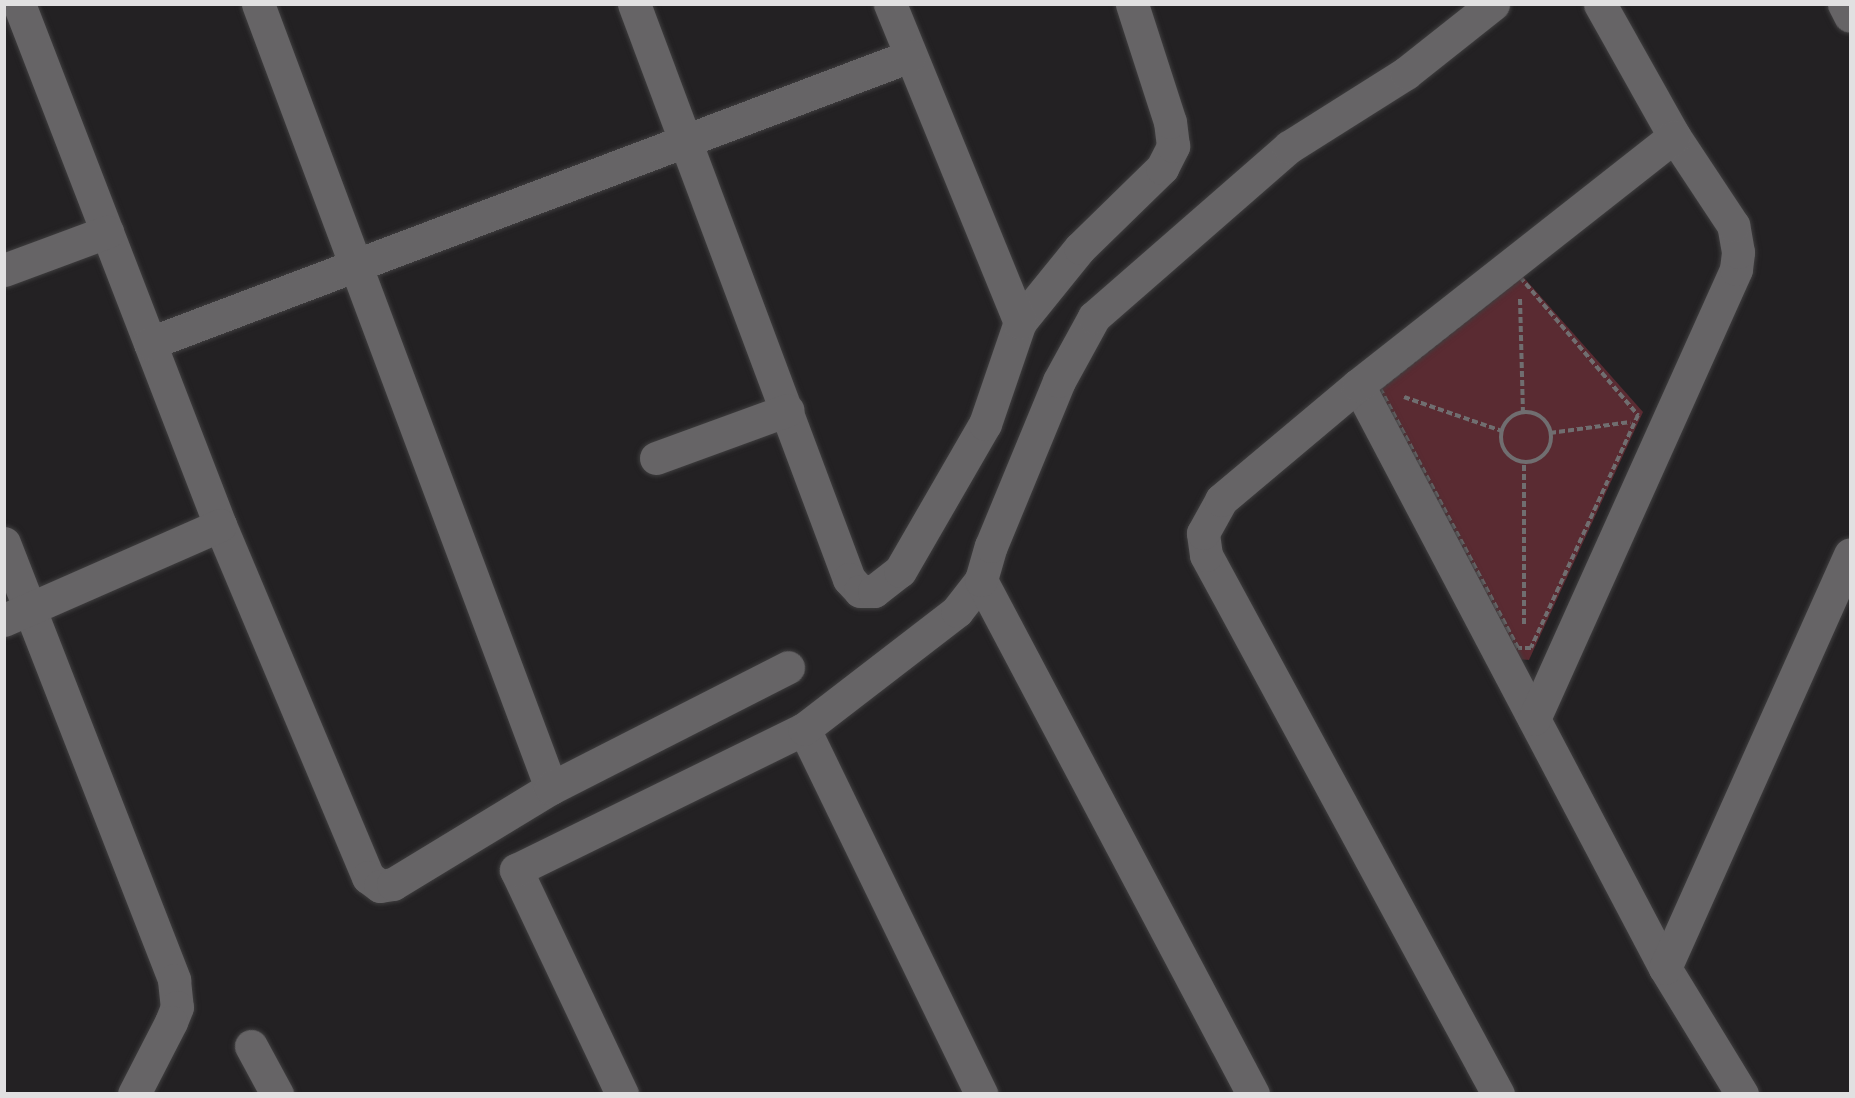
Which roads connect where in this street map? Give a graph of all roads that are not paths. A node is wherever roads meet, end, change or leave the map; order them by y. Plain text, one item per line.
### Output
1 (19, 4) edge
2 (258, 4) edge
3 (634, 4) edge
4 (890, 4) edge
5 (1132, 4) edge
6 (1493, 4) edge
7 (1600, 4) edge
8 (1844, 4) edge
9 (1851, 16) edge
10 (910, 56) junction
11 (1674, 136) junction
12 (687, 140) junction
13 (107, 232) junction
14 (357, 265) junction
15 (4, 270) edge
16 (1020, 322) junction
17 (150, 343) junction
18 (1369, 387) junction
19 (788, 410) junction
20 (656, 458) dead end
21 (220, 525) junction
22 (4, 543) edge
23 (1851, 554) edge
24 (981, 580) junction
25 (18, 614) edge
26 (788, 667) dead end
27 (1534, 719) junction
28 (804, 729) junction
29 (550, 788) junction
30 (1665, 968) junction
31 (251, 1046) dead end
32 (134, 1094) edge
33 (277, 1094) edge
34 (622, 1094) edge
35 (981, 1094) edge
36 (1253, 1094) edge
37 (1498, 1094) edge
38 (1742, 1094) edge

1 - 13 street
2 - 14 street
3 - 12 street
4 - 10 street
5 - 16 street
6 - 24 street
7 - 11 street
8 - 9 street
10 - 12 street
10 - 16 street
11 - 18 street
11 - 27 street
12 - 14 street
12 - 19 street
13 - 15 street
13 - 17 street
14 - 17 street
14 - 29 street
16 - 19 street
17 - 21 street
18 - 27 street
18 - 37 street
19 - 20 street
21 - 25 street
21 - 29 street
22 - 25 street
23 - 30 street
24 - 28 street
24 - 36 street
25 - 32 street
26 - 29 street
27 - 30 street
28 - 34 street
28 - 35 street
30 - 38 street
31 - 33 street

